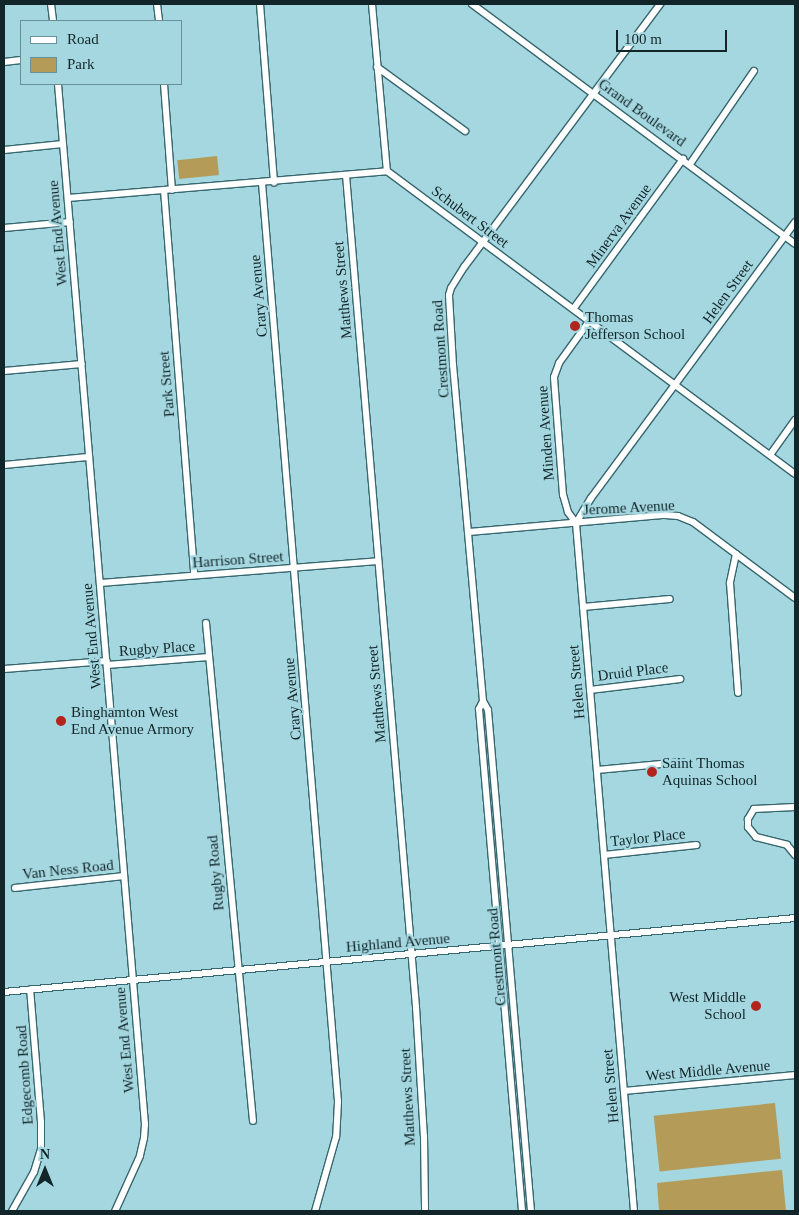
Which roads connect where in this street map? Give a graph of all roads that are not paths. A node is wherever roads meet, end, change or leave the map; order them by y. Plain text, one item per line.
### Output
1 (51, 4) edge
2 (157, 4) edge
3 (260, 4) edge
4 (372, 4) edge
5 (472, 4) edge
6 (660, 4) edge
7 (53, 20) edge
8 (159, 20) edge
9 (20, 60) edge
10 (4, 62) edge
11 (377, 67) junction
12 (754, 71) dead end
13 (58, 85) edge
14 (164, 85) edge
15 (594, 93) junction
16 (465, 131) dead end
17 (63, 144) junction
18 (4, 150) edge
19 (683, 159) junction
20 (690, 164) junction
21 (386, 171) junction
22 (346, 175) junction
23 (274, 182) junction
24 (262, 183) junction
25 (164, 190) junction
26 (172, 190) junction
27 (68, 198) junction
28 (70, 222) junction
29 (795, 222) edge
30 (4, 228) edge
31 (785, 236) junction
32 (483, 242) junction
33 (795, 244) edge
34 (574, 308) junction
35 (590, 320) junction
36 (82, 364) junction
37 (4, 371) edge
38 (676, 383) junction
39 (795, 420) edge
40 (770, 455) junction
41 (88, 457) junction
42 (4, 465) edge
43 (795, 474) edge
44 (576, 523) junction
45 (469, 532) junction
46 (736, 554) junction
47 (378, 562) junction
48 (295, 568) junction
49 (194, 575) junction
50 (100, 583) junction
51 (795, 598) edge
52 (670, 599) dead end
53 (583, 607) junction
54 (206, 623) dead end
55 (209, 657) junction
56 (107, 663) junction
57 (4, 669) edge
58 (680, 679) dead end
59 (590, 690) junction
60 (738, 693) dead end
61 (483, 701) junction
62 (683, 762) dead end
63 (597, 770) junction
64 (795, 807) edge
65 (696, 845) dead end
66 (604, 855) junction
67 (795, 855) edge
68 (123, 876) junction
69 (15, 888) dead end
70 (795, 918) edge
71 (610, 935) junction
72 (508, 945) junction
73 (499, 946) junction
74 (411, 954) junction
75 (327, 962) junction
76 (238, 970) junction
77 (132, 980) junction
78 (30, 989) junction
79 (4, 992) edge
80 (518, 1064) junction
81 (509, 1065) junction
82 (795, 1075) edge
83 (624, 1091) junction
84 (253, 1121) dead end
85 (528, 1174) junction
86 (519, 1175) junction
87 (12, 1211) edge
88 (115, 1211) edge
89 (315, 1211) edge
90 (425, 1211) edge
91 (522, 1211) edge
92 (531, 1211) edge
93 (634, 1211) edge

1 - 7 street
2 - 8 street
3 - 23 street
4 - 11 street
5 - 15 street, Grand Boulevard
6 - 15 street, Crestmont Road
9 - 10 street
11 - 16 street
11 - 21 street
12 - 20 street
13 - 17 street, West End Avenue
14 - 26 street
15 - 19 street, Grand Boulevard
15 - 32 street, Crestmont Road
17 - 18 street
17 - 27 street, West End Avenue
19 - 20 street, Grand Boulevard
19 - 34 street, Minerva Avenue
20 - 31 street, Grand Boulevard
21 - 22 street
21 - 32 street, Schubert Street
22 - 23 street
22 - 47 street, Matthews Street
23 - 24 street
24 - 26 street
24 - 48 street, Crary Avenue
25 - 26 street
25 - 27 street
25 - 49 street, Park Street
27 - 28 street, West End Avenue
28 - 30 street
28 - 36 street, West End Avenue
29 - 31 street, Helen Street
31 - 33 street, Grand Boulevard
31 - 38 street, Helen Street
32 - 34 street, Schubert Street
32 - 45 street, Crestmont Road
34 - 35 street, Schubert Street
35 - 38 street, Schubert Street
35 - 44 street, Minden Avenue
36 - 37 street
36 - 41 street, West End Avenue
38 - 40 street, Schubert Street
38 - 44 street, Helen Street
39 - 40 street
40 - 43 street, Schubert Street
41 - 42 street
41 - 50 street, West End Avenue
44 - 45 street, Jerome Avenue
44 - 46 street, Jerome Avenue
44 - 53 street, Helen Street
45 - 61 street, Crestmont Road
46 - 51 street, Jerome Avenue
46 - 60 street
47 - 48 street, Harrison Street
47 - 74 street, Matthews Street
48 - 49 street, Harrison Street
48 - 75 street, Crary Avenue
49 - 50 street, Harrison Street
50 - 56 street, West End Avenue
52 - 53 street
53 - 59 street, Helen Street
54 - 55 street, Rugby Road
55 - 56 street, Rugby Place
55 - 76 street, Rugby Road
56 - 57 street, Rugby Place
56 - 68 street, West End Avenue
58 - 59 street, Druid Place
59 - 63 street, Helen Street
61 - 72 street, Crestmont Road
61 - 73 street, Crestmont Road
62 - 63 street
63 - 66 street, Helen Street
64 - 67 street
65 - 66 street, Taylor Place
66 - 71 street, Helen Street
68 - 69 street, Van Ness Road
68 - 77 street, West End Avenue
70 - 71 street, Highland Avenue
71 - 72 street, Highland Avenue
71 - 83 street, Helen Street
72 - 73 street, Highland Avenue
72 - 80 street, Crestmont Road
73 - 74 street, Highland Avenue
73 - 81 street, Crestmont Road
74 - 75 street, Highland Avenue
74 - 90 street, Matthews Street
75 - 76 street, Highland Avenue
75 - 89 street, Crary Avenue
76 - 77 street, Highland Avenue
76 - 84 street, Rugby Road
77 - 78 street, Highland Avenue
77 - 88 street, West End Avenue
78 - 79 street, Highland Avenue
78 - 87 street, Edgecomb Road
80 - 81 street
80 - 85 street, Crestmont Road
81 - 86 street, Crestmont Road
82 - 83 street, West Middle Avenue
83 - 93 street, Helen Street
85 - 86 street
85 - 92 street, Crestmont Road
86 - 91 street, Crestmont Road

